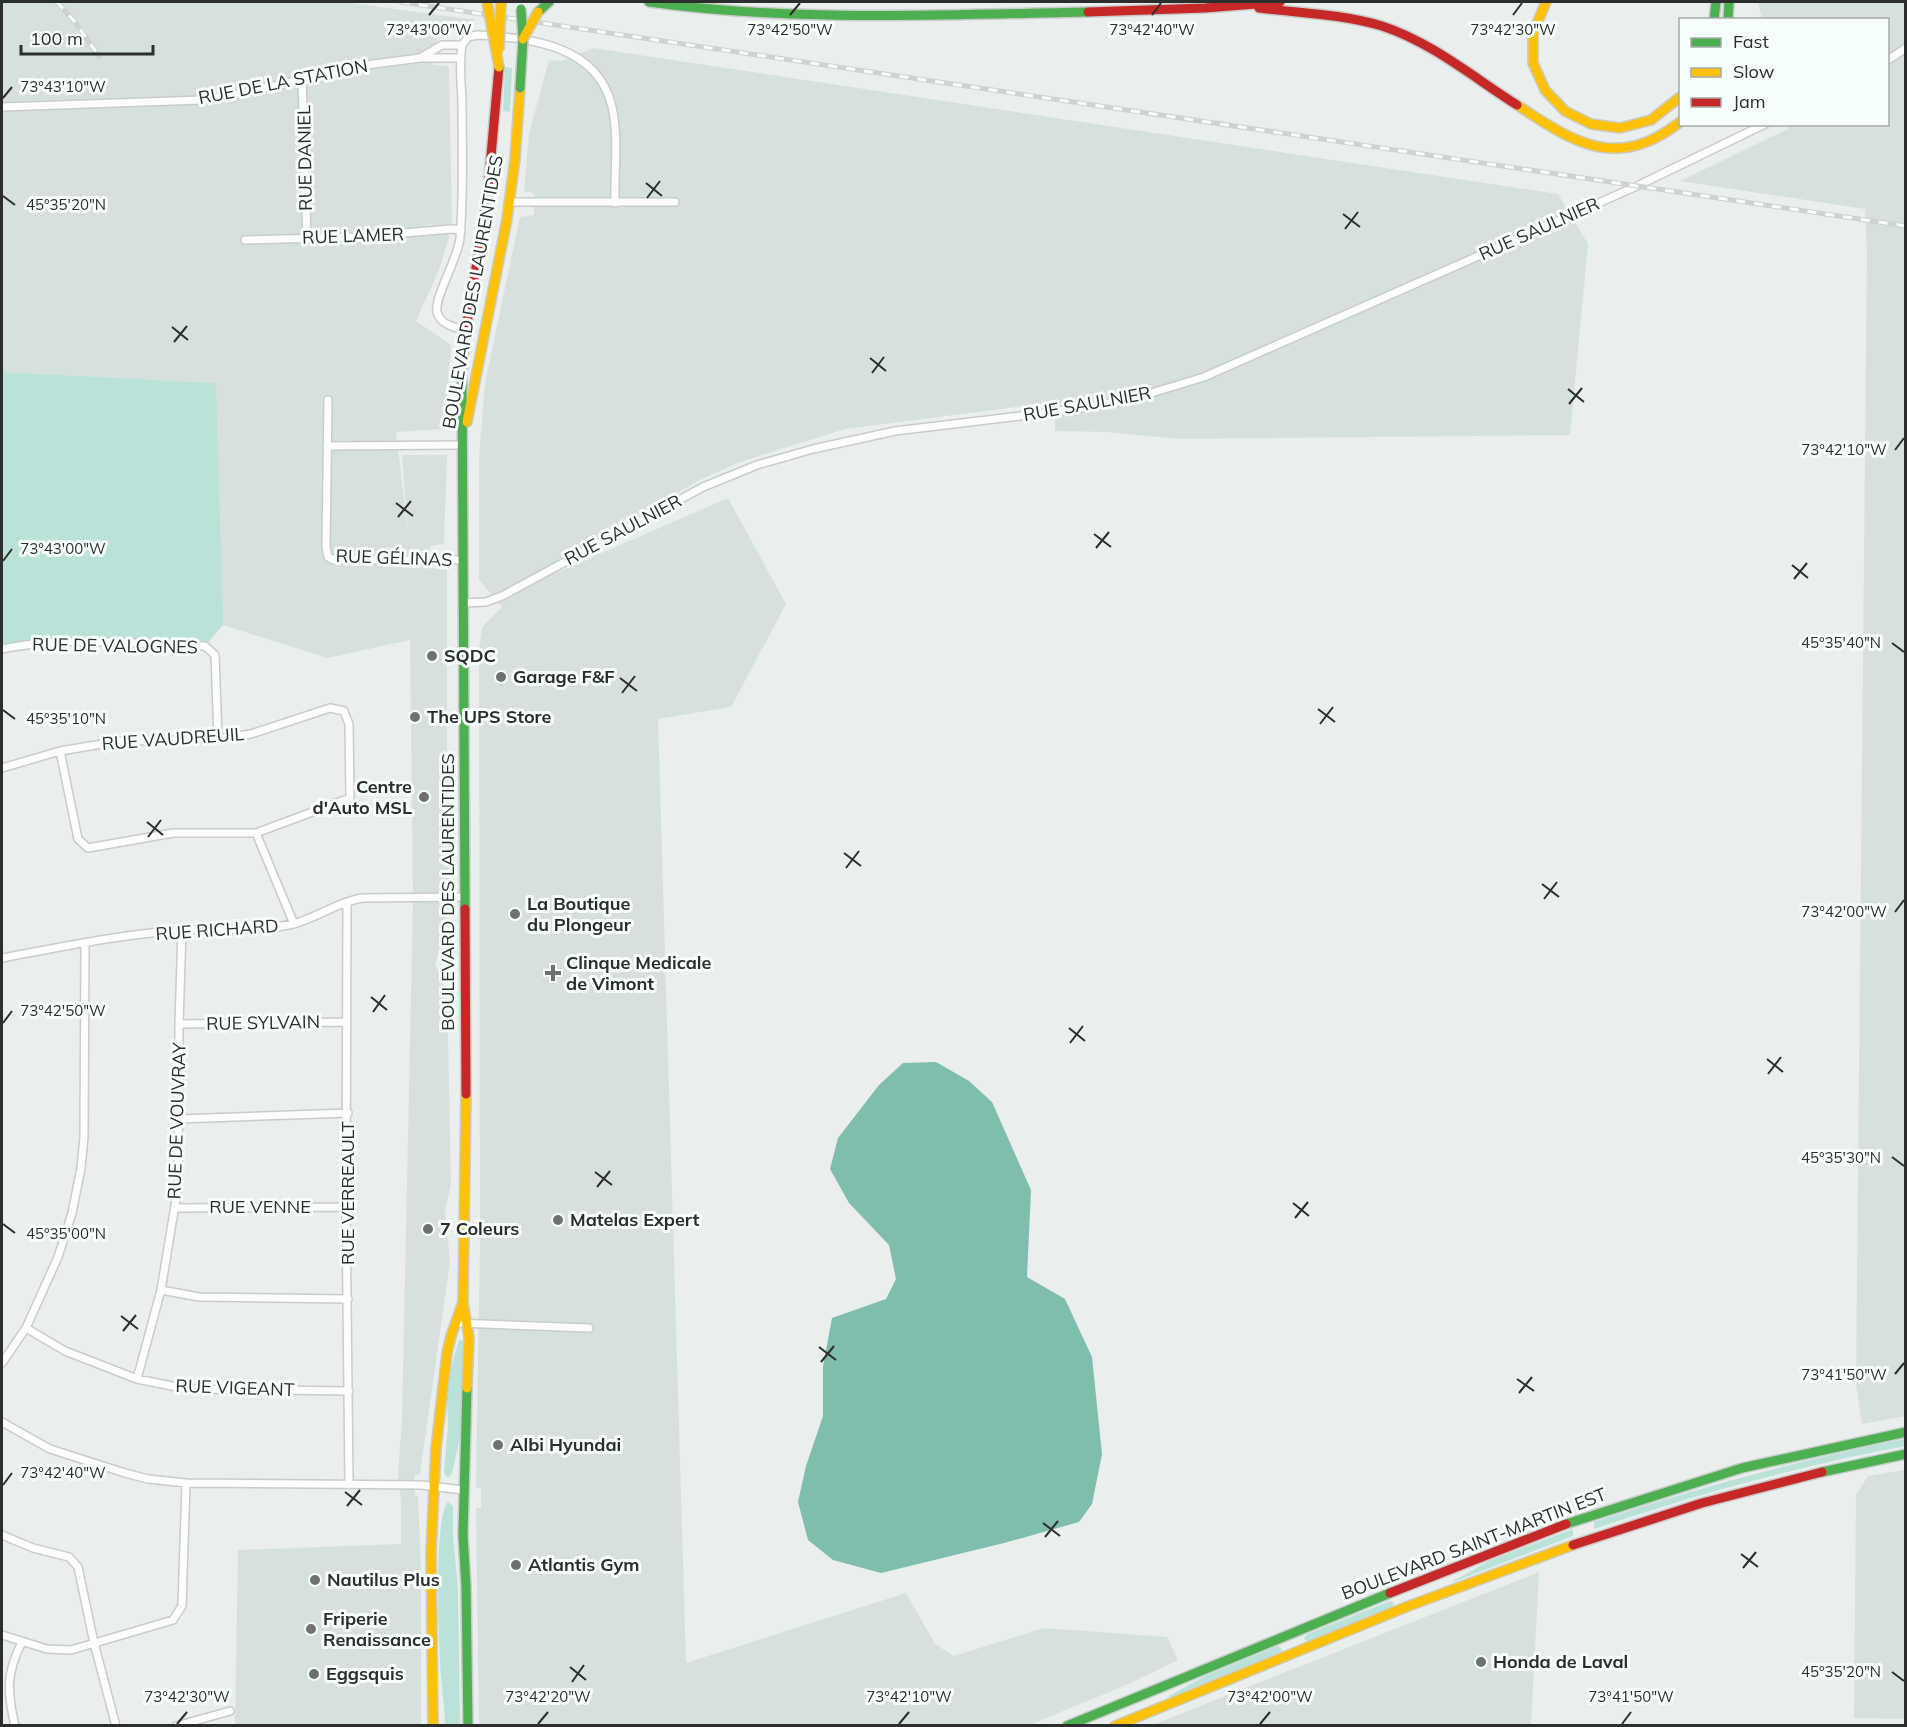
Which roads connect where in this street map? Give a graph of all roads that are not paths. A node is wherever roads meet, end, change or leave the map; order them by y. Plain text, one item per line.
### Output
1 (487, 2) edge
2 (501, 2) edge
3 (521, 2) edge
4 (649, 2) edge
5 (1280, 2) edge
6 (1546, 2) edge
7 (1716, 2) edge
8 (1729, 2) edge
9 (546, 4) edge
10 (1235, 6) junction
11 (1714, 18) edge
12 (1728, 18) edge
13 (523, 39) junction
14 (462, 45) junction
15 (1905, 48) edge
16 (420, 58) junction
17 (461, 58) junction
18 (1889, 59) edge
19 (499, 67) junction
20 (302, 78) junction
21 (1679, 98) edge
22 (2, 107) edge
23 (1679, 123) edge
24 (1761, 126) edge
25 (509, 202) junction
26 (675, 202) dead end
27 (615, 203) junction
28 (460, 230) junction
29 (307, 238) junction
30 (245, 240) dead end
31 (467, 330) junction
32 (328, 400) dead end
33 (462, 445) junction
34 (327, 446) junction
35 (462, 560) junction
36 (463, 603) junction
37 (2, 649) edge
38 (218, 739) junction
39 (60, 751) junction
40 (2, 768) edge
41 (256, 833) junction
42 (464, 897) junction
43 (347, 902) junction
44 (294, 924) junction
45 (182, 930) junction
46 (85, 943) junction
47 (2, 958) edge
48 (347, 1022) junction
49 (179, 1024) junction
50 (348, 1113) junction
51 (178, 1119) junction
52 (346, 1207) junction
53 (174, 1208) junction
54 (161, 1290) junction
55 (348, 1299) junction
56 (463, 1303) junction
57 (456, 1323) junction
58 (467, 1323) junction
59 (26, 1328) junction
60 (590, 1328) dead end
61 (2, 1363) edge
62 (137, 1379) junction
63 (349, 1391) junction
64 (2, 1422) edge
65 (1905, 1432) edge
66 (1905, 1454) edge
67 (186, 1483) junction
68 (349, 1485) junction
69 (433, 1487) junction
70 (463, 1490) junction
71 (2, 1535) edge
72 (2, 1635) edge
73 (22, 1642) junction
74 (94, 1643) junction
75 (230, 1711) dead end
76 (15, 1725) edge
77 (116, 1725) edge
78 (176, 1725) edge
79 (433, 1725) edge
80 (468, 1725) edge
81 (1067, 1725) edge
82 (1115, 1725) edge

1 - 19 main road, bridge
2 - 19 main road, BOULEVARD DES LAURENTIDES, bridge
3 - 13 main road, BOULEVARD DES LAURENTIDES, bridge
4 - 10 main road
5 - 10 main road
6 - 21 main road
7 - 11 main road
8 - 12 main road
9 - 13 main road, bridge
10 - 23 main road
13 - 25 main road, BOULEVARD DES LAURENTIDES, bridge
14 - 16 street, RUE DE LA STATION
14 - 17 street, BOULEVARD DES LAURENTIDES
14 - 27 street, RUE DE LA STATION
15 - 18 street
16 - 17 street, RUE DE LA STATION
16 - 20 street, RUE DE LA STATION
17 - 28 street, BOULEVARD DES LAURENTIDES
19 - 31 main road, BOULEVARD DES LAURENTIDES
20 - 22 street, RUE DE LA STATION
20 - 29 street, RUE DANIEL
24 - 36 street, RUE SAULNIER
25 - 27 street
25 - 33 main road, BOULEVARD DES LAURENTIDES
26 - 27 street
28 - 29 street, RUE LAMER
28 - 31 street, BOULEVARD DES LAURENTIDES
29 - 30 street, RUE LAMER
31 - 33 main road, BOULEVARD DES LAURENTIDES
32 - 34 street, RUE GÉLINAS
33 - 34 street
33 - 35 main road, BOULEVARD DES LAURENTIDES
34 - 35 street, RUE GÉLINAS
35 - 36 main road, BOULEVARD DES LAURENTIDES
36 - 42 main road, BOULEVARD DES LAURENTIDES
37 - 38 street, RUE DE VALOGNES
38 - 39 street, RUE VAUDREUIL
38 - 41 street, RUE VAUDREUIL
39 - 40 street, RUE VAUDREUIL
39 - 41 street
41 - 44 street
42 - 43 street, RUE RICHARD
42 - 56 main road, BOULEVARD DES LAURENTIDES
43 - 44 street, RUE RICHARD
43 - 48 street, RUE VERREAULT
44 - 45 street, RUE RICHARD
45 - 46 street, RUE RICHARD
45 - 49 street, RUE DE VOUVRAY
46 - 47 street, RUE RICHARD
46 - 59 street
48 - 49 street, RUE SYLVAIN
48 - 50 street, RUE VERREAULT
49 - 51 street, RUE DE VOUVRAY
50 - 51 street
50 - 52 street, RUE VERREAULT
51 - 53 street, RUE DE VOUVRAY
52 - 53 street, RUE VENNE
52 - 55 street, RUE VERREAULT
53 - 54 street, RUE DE VOUVRAY
54 - 55 street
54 - 62 street, RUE DE VOUVRAY
55 - 63 street, RUE VERREAULT
56 - 57 main road, BOULEVARD DES LAURENTIDES
56 - 58 main road, BOULEVARD DES LAURENTIDES
57 - 58 street
57 - 69 main road, BOULEVARD DES LAURENTIDES
58 - 60 street
58 - 70 main road, BOULEVARD DES LAURENTIDES
59 - 61 street
59 - 62 street, RUE VIGEANT
62 - 63 street, RUE VIGEANT
63 - 68 street, RUE VERREAULT
64 - 67 street
65 - 81 main road, BOULEVARD SAINT-MARTIN EST
66 - 82 main road, BOULEVARD SAINT-MARTIN EST
67 - 68 street
67 - 74 street
68 - 69 street
69 - 70 street
69 - 79 main road, BOULEVARD DES LAURENTIDES
70 - 80 main road, BOULEVARD DES LAURENTIDES
71 - 74 street
72 - 73 street
73 - 74 street
73 - 76 street
74 - 77 street
75 - 78 street

